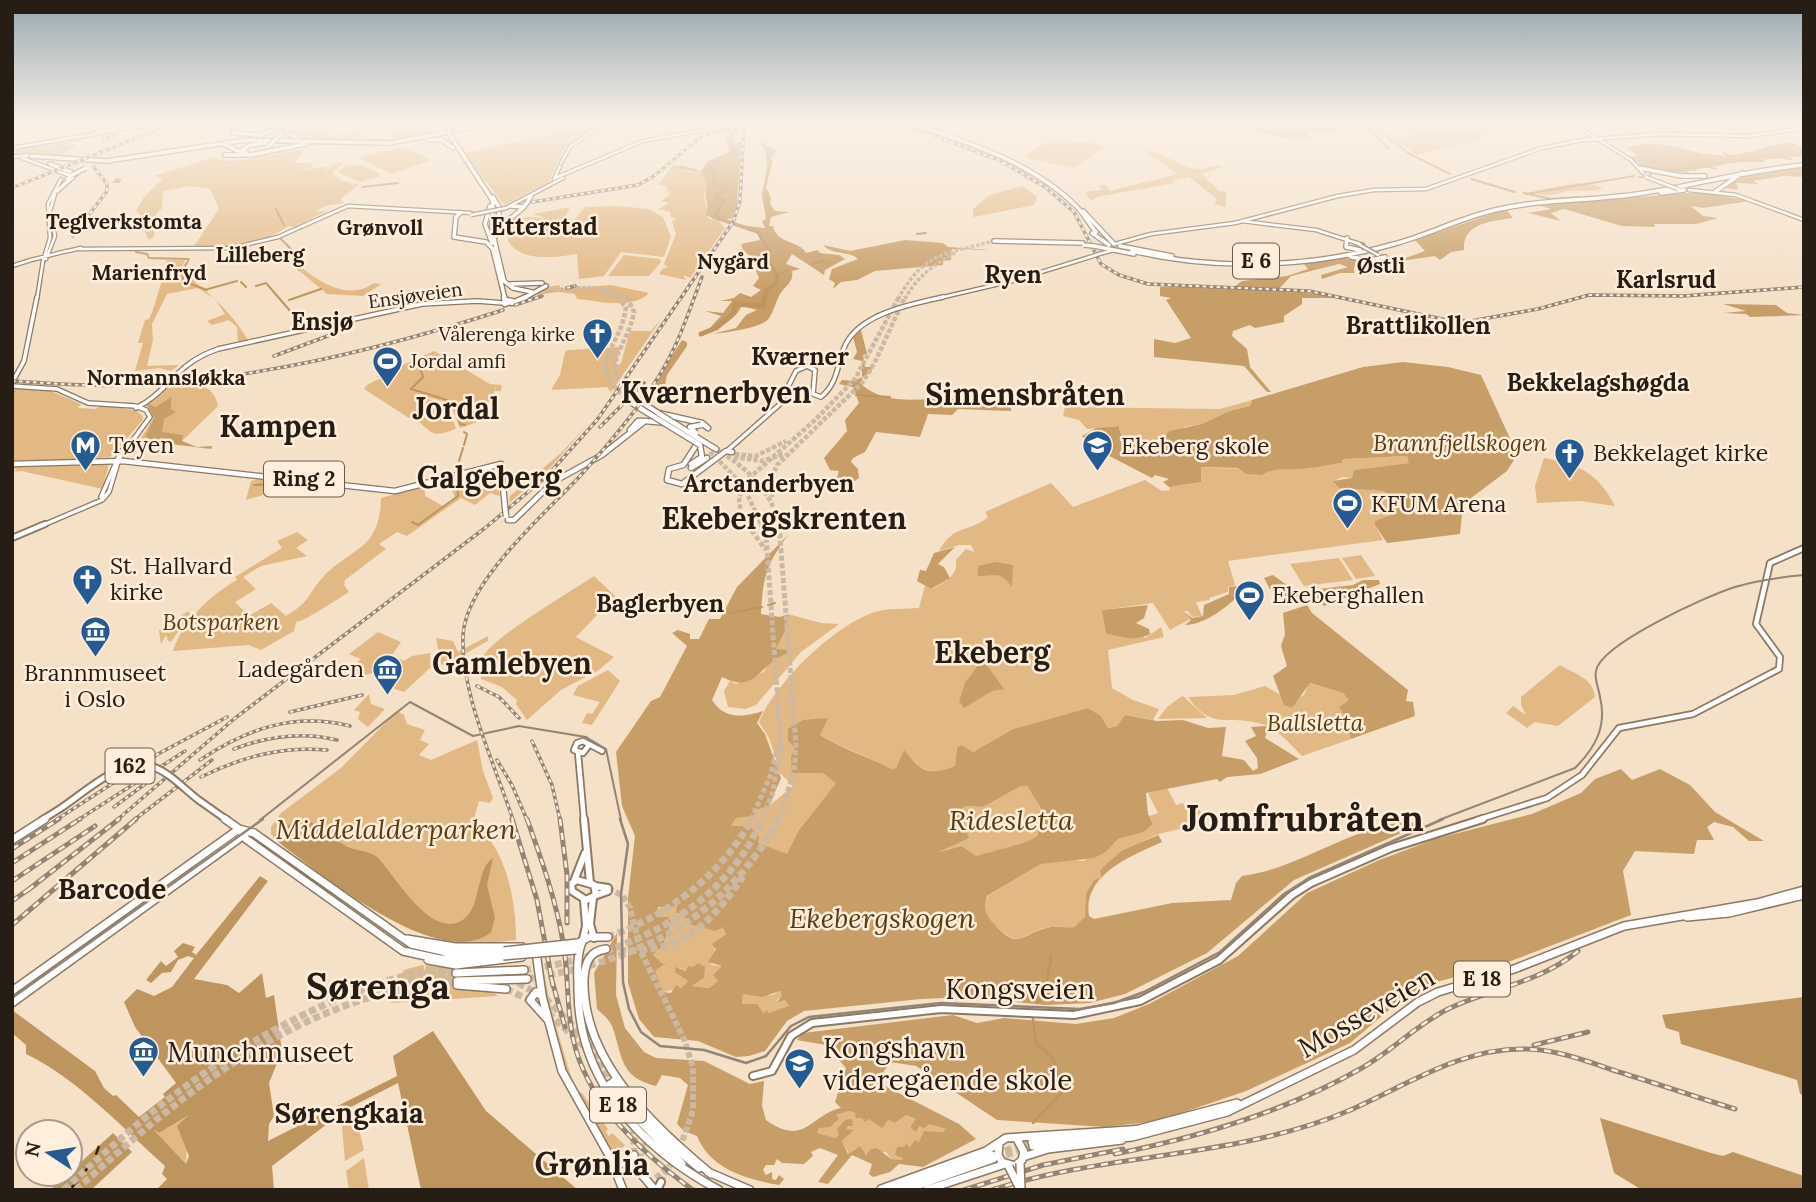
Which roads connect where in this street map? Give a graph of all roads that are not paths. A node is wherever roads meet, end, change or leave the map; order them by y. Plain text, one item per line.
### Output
1 (63, 180) edge
2 (64, 180) edge
3 (70, 180) edge
4 (476, 180) edge
5 (481, 180) edge
6 (555, 180) edge
7 (556, 180) edge
8 (1040, 180) edge
9 (1040, 180) edge
10 (1451, 180) edge
11 (1659, 180) edge
12 (1670, 180) edge
13 (1694, 180) edge
14 (1706, 180) edge
15 (1731, 180) edge
16 (1656, 189) junction
17 (1677, 190) junction
18 (1684, 190) joint
19 (56, 192) junction
20 (488, 192) junction
21 (1715, 192) junction
22 (49, 193) junction
23 (531, 196) junction
24 (522, 200) junction
25 (1571, 201) junction
26 (529, 204) junction
27 (489, 206) junction
28 (508, 207) junction
29 (524, 207) junction
30 (1081, 210) junction
31 (459, 216) junction
32 (492, 218) junction
33 (1804, 220) edge
34 (1240, 221) junction
35 (501, 225) junction
36 (1098, 232) tunnel mouth
37 (487, 235) junction
38 (1346, 239) junction
39 (475, 240) junction
40 (995, 242) tunnel mouth
41 (493, 245) junction
42 (123, 246) junction
43 (89, 247) junction
44 (1114, 247) junction
45 (79, 249) junction
46 (1372, 249) junction
47 (1133, 250) dead end
48 (68, 251) junction
49 (1364, 253) junction
50 (46, 254) junction
51 (1334, 255) junction
52 (1341, 256) junction
53 (1348, 256) junction
54 (1382, 256) junction
55 (1187, 260) junction
56 (12, 266) edge
57 (503, 282) junction
58 (542, 285) junction
59 (523, 293) junction
60 (532, 293) junction
61 (522, 299) joint
62 (508, 301) junction
63 (12, 385) edge
64 (631, 399) tunnel mouth
65 (138, 407) junction
66 (645, 408) junction
67 (657, 413) junction
68 (701, 424) junction
69 (701, 442) junction
70 (730, 452) joint
71 (719, 458) joint
72 (117, 460) junction
73 (90, 461) joint
74 (688, 463) junction
75 (12, 464) edge
76 (501, 464) joint
77 (449, 476) junction
78 (424, 483) joint
79 (384, 489) junction
80 (505, 507) joint
81 (12, 538) edge
82 (1804, 548) edge
83 (585, 750) dead end
84 (240, 833) junction
85 (12, 840) edge
86 (585, 853) junction
87 (576, 879) junction
88 (592, 885) junction
89 (1804, 890) edge
90 (1804, 895) edge
91 (594, 896) junction
92 (581, 897) junction
93 (1676, 916) junction
94 (608, 937) tunnel mouth
95 (401, 938) junction
96 (595, 939) junction
97 (580, 947) junction
98 (606, 949) dead end
99 (594, 952) junction
100 (504, 953) junction
101 (531, 953) junction
102 (420, 957) junction
103 (524, 970) tunnel mouth
104 (527, 979) tunnel mouth
105 (457, 980) junction
106 (506, 989) tunnel mouth
107 (12, 991) edge
108 (539, 995) junction
109 (12, 1002) edge
110 (549, 1021) junction
111 (753, 1076) dead end
112 (1131, 1134) junction
113 (1017, 1139) junction
114 (999, 1144) junction
115 (1033, 1144) tunnel mouth
116 (610, 1157) junction
117 (993, 1157) joint
118 (1021, 1161) junction
119 (626, 1165) junction
120 (1007, 1166) junction
121 (686, 1170) junction
122 (617, 1174) junction
123 (711, 1174) junction
124 (655, 1184) edge
125 (879, 1189) edge
126 (623, 1190) edge
127 (719, 1190) edge
128 (750, 1190) edge
129 (905, 1190) edge
130 (926, 1190) edge
131 (1021, 1190) edge

1 - 22 main road
2 - 19 main road
3 - 19 main road
4 - 27 main road
5 - 20 main road
6 - 24 main road
7 - 23 main road
8 - 30 main road
9 - 30 main road
10 - 34 main road
11 - 17 main road, bridge
12 - 16 main road
13 - 16 main road, E 6
14 - 25 main road, E 6
15 - 21 main road, E 6
16 - 46 main road, E 6
17 - 18 main road, E 6
17 - 25 main road, E 6
18 - 21 main road
19 - 22 main road
19 - 50 main road
20 - 32 main road
20 - 35 main road
21 - 33 main road
22 - 50 main road
23 - 24 main road
23 - 26 main road
24 - 26 main road
24 - 28 main road
24 - 29 main road
25 - 46 main road, E 6
26 - 35 main road
27 - 37 main road
27 - 41 main road
28 - 29 main road
28 - 31 main road, bridge
29 - 35 main road
30 - 36 main road
30 - 44 main road
30 - 44 main road
31 - 39 main road
31 - 42 main road
32 - 35 main road
32 - 41 main road
34 - 38 main road
34 - 44 main road
35 - 41 main road
37 - 39 main road
37 - 41 main road
38 - 46 main road
38 - 51 main road
38 - 54 main road, bridge
39 - 41 main road
40 - 44 main road, E 6, bridge
41 - 57 main road
42 - 43 main road
42 - 45 main road
43 - 45 main road
43 - 48 main road
44 - 55 main road, E 6
44 - 70 main road, bridge
45 - 48 main road
46 - 49 main road, E 6
46 - 51 main road, E 6
46 - 52 main road, E 6
47 - 55 main road, E 6
48 - 50 main road
49 - 53 main road, E 6
49 - 54 main road, E 6
50 - 56 main road
50 - 63 main road
51 - 55 main road, E 6
52 - 53 main road, E 6
52 - 55 main road, E 6
53 - 54 main road, E 6
57 - 58 main road
57 - 59 main road
57 - 60 main road
57 - 62 main road
58 - 60 main road
58 - 60 main road
59 - 60 main road
59 - 62 main road
60 - 61 main road
61 - 62 main road
62 - 65 main road, Ensjøveien
63 - 65 main road
64 - 66 main road
65 - 72 main road
66 - 67 main road, bridge
66 - 69 main road, bridge
67 - 68 main road, bridge
67 - 69 main road, bridge
68 - 69 main road
68 - 69 main road, bridge
69 - 74 main road
69 - 74 main road
69 - 74 main road
69 - 80 main road, Ring 2, bridge
70 - 71 main road
71 - 74 main road
72 - 73 main road, Ring 2
72 - 79 main road, Ring 2
72 - 81 main road
73 - 75 main road, Ring 2
76 - 77 main road, Ring 2
76 - 80 main road, Ring 2
77 - 78 main road, Ring 2
77 - 79 main road, Ring 2
78 - 79 main road, Ring 2
82 - 111 main road, Kongsveien
83 - 86 main road
84 - 85 main road, 162, bridge
84 - 95 main road, 162
84 - 102 main road, 162
84 - 107 main road
84 - 109 main road
86 - 87 main road
86 - 88 main road
87 - 88 main road
87 - 92 main road
88 - 91 main road
88 - 91 main road
89 - 93 main road, Mosseveien / E 18
90 - 93 main road, Mosseveien / E 18
91 - 92 main road
91 - 96 main road
92 - 97 main road
93 - 112 main road, Mosseveien / E 18
94 - 96 main road
95 - 100 main road, 162
95 - 101 main road, 162
96 - 97 main road
96 - 99 main road, E 18
97 - 99 main road
97 - 100 main road, 162, bridge
97 - 121 main road, E 18
98 - 99 main road
99 - 123 main road, E 18
100 - 102 main road, 162
101 - 102 main road, 162
101 - 108 main road
103 - 105 main road
104 - 105 main road
105 - 106 main road
108 - 110 main road
108 - 110 main road
110 - 116 main road
112 - 113 main road, E 18
112 - 115 main road, Mosseveien / E 18
112 - 118 main road, E 18
113 - 114 main road, E 18
113 - 118 main road
114 - 120 main road
114 - 125 main road, E 18
116 - 119 main road
116 - 122 main road
117 - 125 main road, E 18
117 - 129 main road, E 18
118 - 120 main road, E 18
118 - 131 main road, bridge
119 - 122 main road
119 - 124 main road
120 - 130 main road, E 18
120 - 131 main road, bridge
121 - 123 main road, E 18
121 - 127 main road, E 18
122 - 126 main road
123 - 128 main road, E 18

